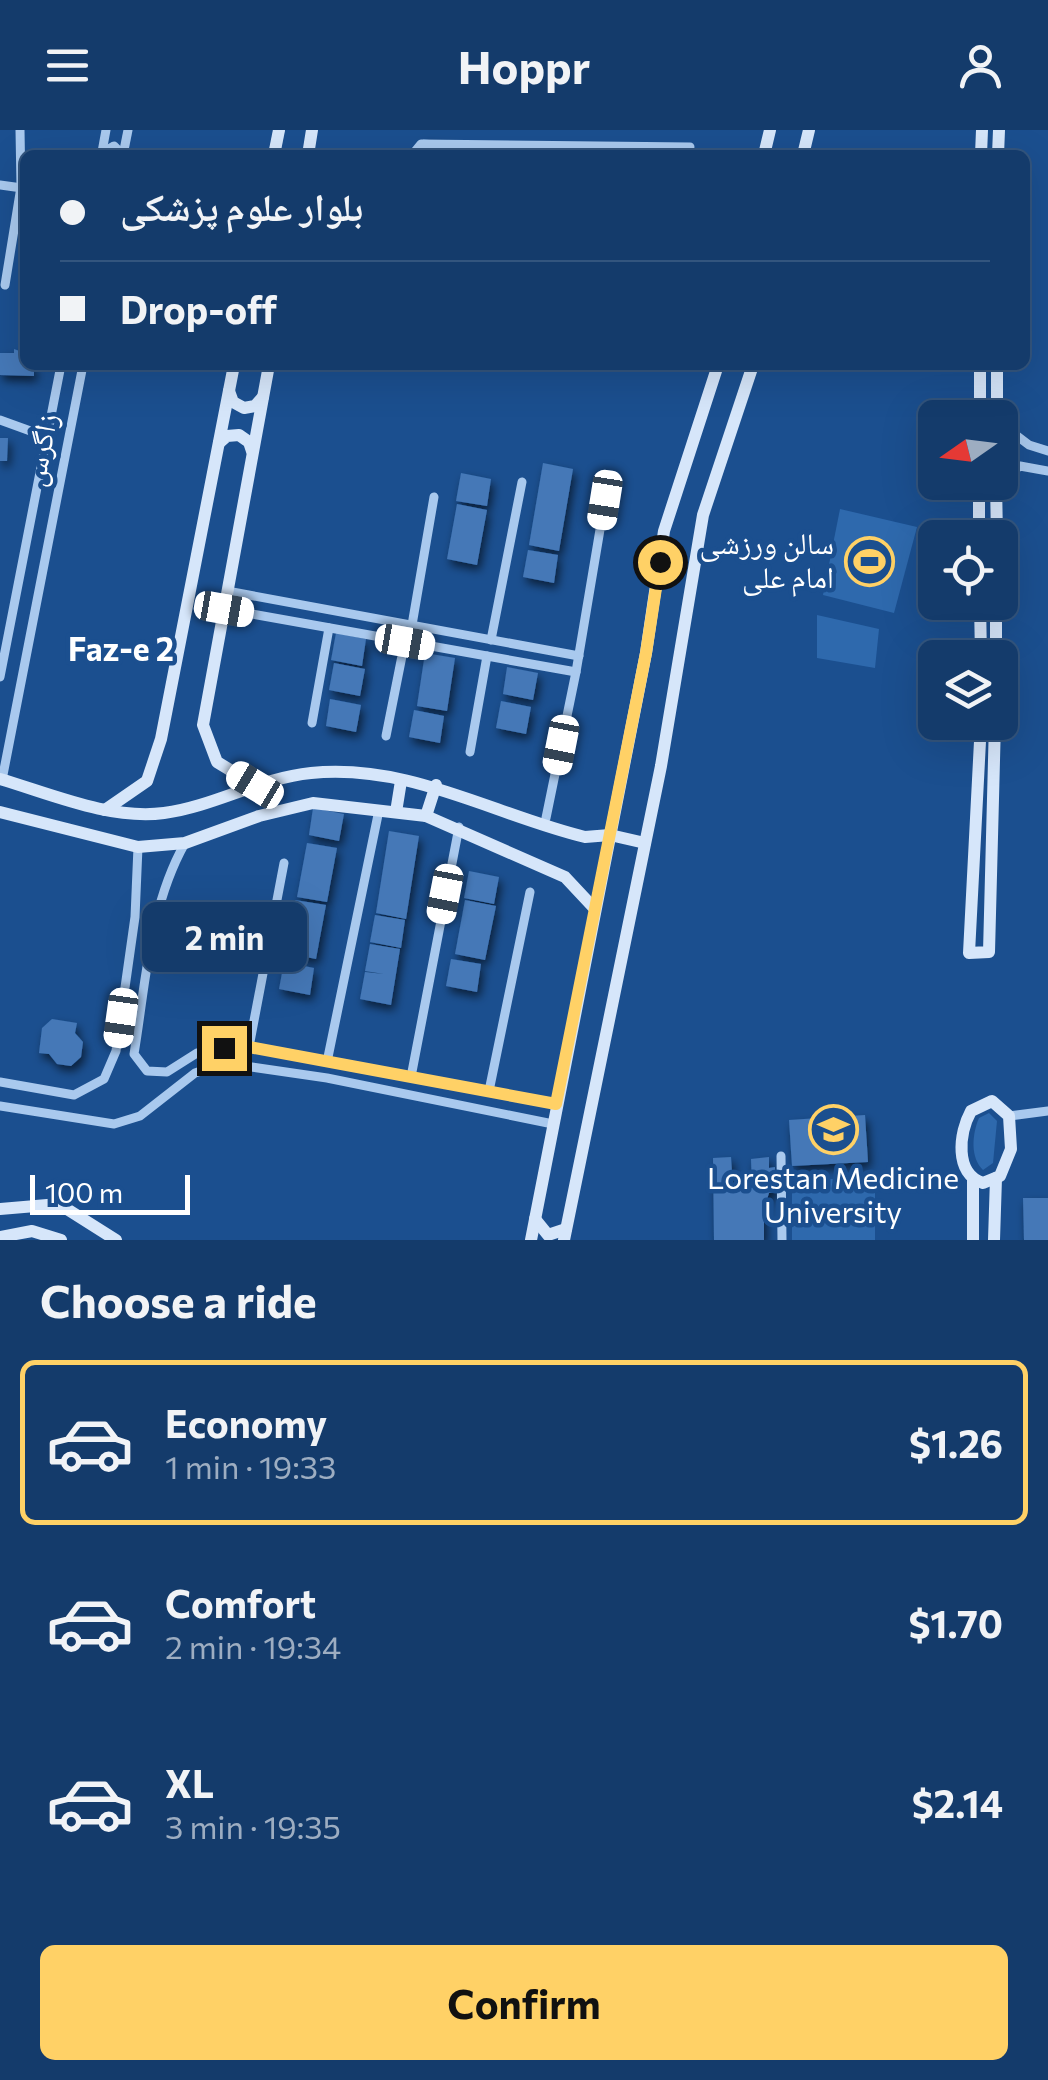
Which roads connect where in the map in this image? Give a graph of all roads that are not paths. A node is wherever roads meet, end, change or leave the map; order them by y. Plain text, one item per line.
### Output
1 (690, 148) dead end
2 (416, 150) edge
3 (488, 150) edge
4 (669, 150) edge
5 (20, 204) edge
6 (5, 285) dead end
7 (59, 370) edge
8 (81, 370) edge
9 (233, 370) edge
10 (268, 370) edge
11 (716, 370) edge
12 (751, 370) edge
13 (980, 370) edge
14 (997, 370) edge
15 (229, 391) junction
16 (263, 397) junction
17 (980, 400) edge
18 (998, 400) edge
19 (0, 420) edge
20 (1018, 436) edge
21 (46, 437) junction
22 (218, 444) junction
23 (1048, 451) edge
24 (253, 454) junction
25 (1018, 467) edge
26 (1048, 471) edge
27 (522, 482) dead end
28 (434, 497) dead end
29 (605, 500) dead end
30 (227, 591) junction
31 (0, 603) edge
32 (14, 605) junction
33 (224, 609) junction
34 (412, 625) junction
35 (330, 628) junction
36 (491, 640) junction
37 (405, 642) junction
38 (487, 656) junction
39 (578, 656) junction
40 (576, 672) junction
41 (0, 677) edge
42 (312, 723) dead end
43 (386, 736) dead end
44 (980, 740) edge
45 (995, 740) edge
46 (470, 752) dead end
47 (1, 780) edge
48 (402, 780) junction
49 (255, 785) junction
50 (436, 786) junction
51 (106, 810) junction
52 (379, 810) junction
53 (0, 812) edge
54 (396, 812) junction
55 (426, 816) junction
56 (546, 818) dead end
57 (458, 828) junction
58 (610, 835) junction
59 (186, 843) junction
60 (646, 843) junction
61 (138, 847) junction
62 (284, 863) dead end
63 (530, 892) dead end
64 (594, 908) junction
65 (249, 1047) junction
66 (327, 1062) junction
67 (411, 1077) junction
68 (0, 1082) edge
69 (489, 1092) junction
70 (551, 1103) junction
71 (0, 1106) edge
72 (1048, 1112) edge
73 (1008, 1116) junction
74 (547, 1122) junction
75 (781, 1156) dead end
76 (996, 1178) junction
77 (972, 1179) junction
78 (0, 1209) edge
79 (536, 1220) junction
80 (565, 1234) edge
81 (0, 1237) edge
82 (61, 1240) edge
83 (116, 1240) edge
84 (531, 1240) edge
85 (782, 1240) edge
86 (973, 1240) edge
87 (994, 1240) edge

1 - 4 street
2 - 3 street
5 - 6 street
7 - 21 street, زاگرس
8 - 47 street, زاگرس
9 - 15 street
10 - 16 street
11 - 58 street
12 - 60 street
13 - 17 street
14 - 18 street
15 - 16 street
15 - 22 street
16 - 24 street
19 - 21 street
20 - 23 street
21 - 32 street, زاگرس
22 - 24 street
22 - 51 street
24 - 30 street
25 - 26 street
27 - 36 street
28 - 34 street
29 - 39 street
30 - 33 street
30 - 34 street
31 - 32 street
32 - 41 street, زاگرس
33 - 35 street
33 - 49 street
34 - 36 street
35 - 37 street
35 - 42 street
36 - 39 street
37 - 38 street
37 - 43 street
38 - 40 street
38 - 46 street
39 - 40 street
40 - 56 street
44 - 45 street
47 - 51 street
48 - 49 street
48 - 50 street
48 - 54 street
49 - 51 street
50 - 55 street
50 - 58 street
52 - 54 street
52 - 59 street
52 - 66 street
53 - 61 street
54 - 55 street
55 - 57 street
57 - 64 street
57 - 67 street
58 - 60 street
58 - 64 street
59 - 61 street
59 - 65 street
60 - 80 street
61 - 68 street
62 - 65 street
63 - 69 street
64 - 70 street
65 - 66 street
66 - 67 street
67 - 69 street
69 - 70 street
70 - 74 street
71 - 74 street
72 - 73 street
73 - 76 street
73 - 77 street
74 - 79 street
75 - 85 street
76 - 77 street
76 - 87 street
77 - 86 street
78 - 83 street
79 - 80 street
79 - 84 street
81 - 82 street

